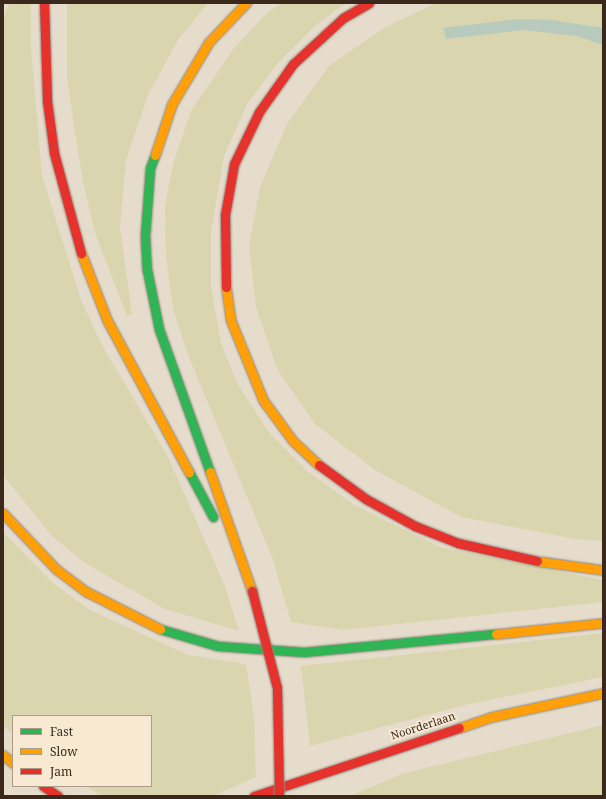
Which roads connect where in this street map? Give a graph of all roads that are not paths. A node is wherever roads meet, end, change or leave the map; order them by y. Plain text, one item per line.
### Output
1 (44, 3) edge
2 (246, 3) edge
3 (369, 3) edge
4 (3, 513) edge
5 (603, 570) edge
6 (252, 591) junction
7 (603, 623) edge
8 (603, 693) edge
9 (3, 755) edge
10 (12, 762) edge
11 (44, 787) edge
12 (58, 796) edge
13 (254, 796) edge
14 (279, 796) edge

1 - 6 highway
2 - 6 highway
3 - 5 highway
4 - 7 highway
6 - 14 highway, bridge
8 - 13 highway, Noorderlaan
9 - 10 highway
11 - 12 highway

